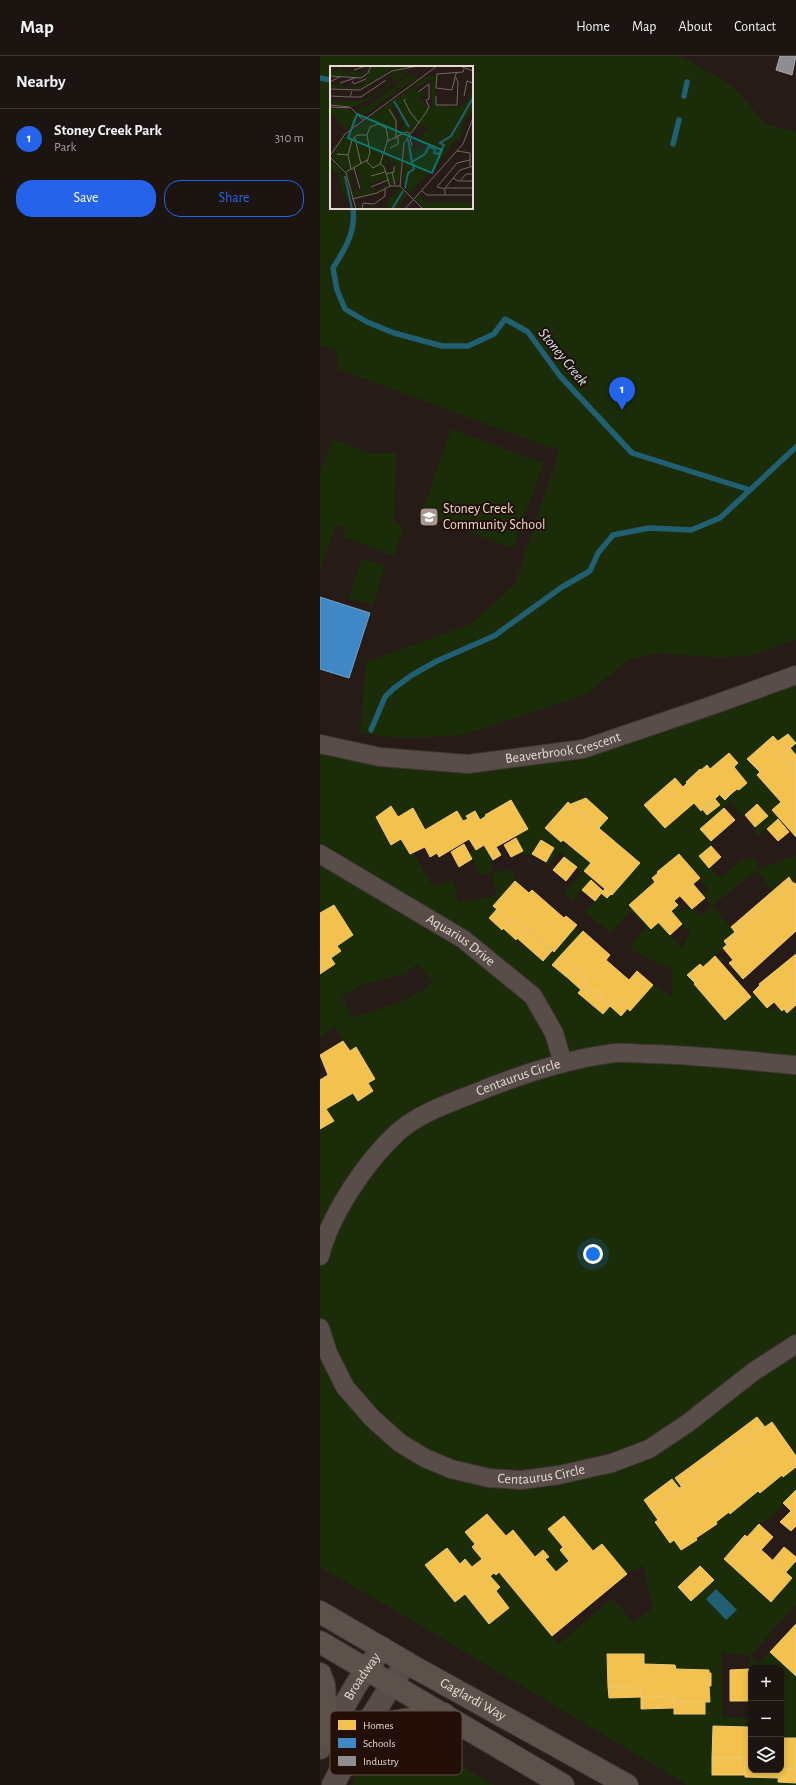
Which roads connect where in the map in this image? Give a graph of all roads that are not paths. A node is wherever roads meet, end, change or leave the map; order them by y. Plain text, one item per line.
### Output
1 (796, 674) edge
2 (320, 744) edge
3 (320, 854) edge
4 (563, 1063) junction
5 (796, 1065) edge
6 (320, 1256) edge
7 (320, 1328) edge
8 (796, 1344) edge
9 (320, 1612) edge
10 (320, 1642) edge
11 (382, 1648) junction
12 (406, 1662) junction
13 (365, 1670) junction
14 (320, 1674) edge
15 (392, 1684) junction
16 (342, 1711) edge
17 (375, 1711) edge
18 (439, 1711) edge
19 (462, 1725) edge
20 (330, 1731) edge
21 (324, 1742) edge
22 (338, 1775) edge
23 (333, 1785) edge
24 (563, 1785) edge
25 (627, 1785) edge

1 - 2 street, Beaverbrook Crescent
3 - 4 street, Aquarius Drive
4 - 5 street, Centaurus Circle
4 - 6 street, Centaurus Circle
7 - 8 street, Centaurus Circle
9 - 11 main road, Gaglardi Way
10 - 13 main road, Gaglardi Way
11 - 12 main road, Gaglardi Way
11 - 13 street, Broadway
12 - 15 street, Broadway
12 - 25 main road, Gaglardi Way
13 - 15 main road, Gaglardi Way
13 - 16 street, Broadway
14 - 21 main road
15 - 17 street, Broadway
15 - 18 main road, Gaglardi Way
19 - 24 main road, Gaglardi Way
20 - 21 street, Broadway
22 - 23 street, Broadway

